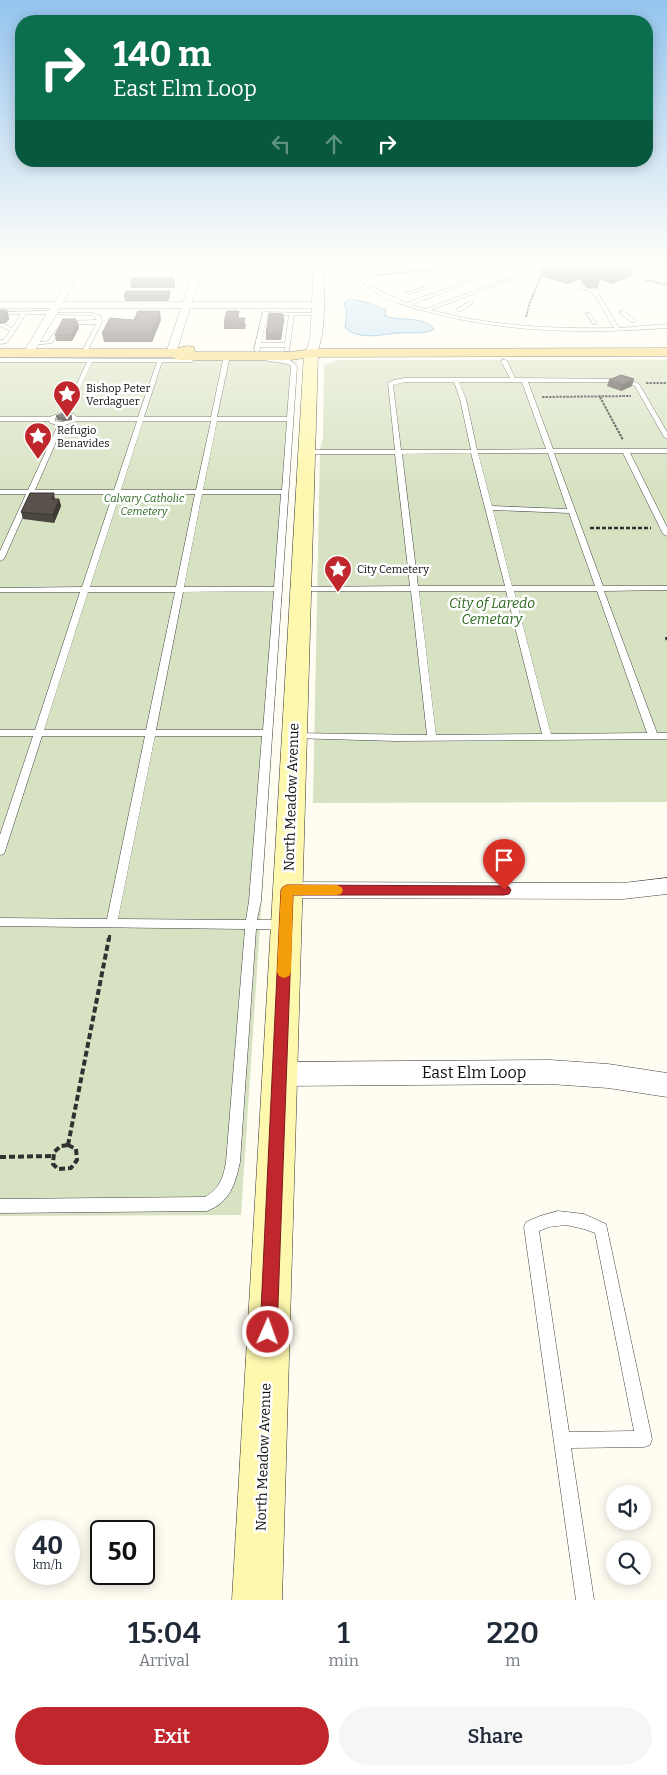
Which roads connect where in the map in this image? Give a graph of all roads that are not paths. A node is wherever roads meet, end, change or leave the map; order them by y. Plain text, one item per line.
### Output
1 (35, 341) edge
2 (51, 341) edge
3 (92, 341) edge
4 (172, 341) edge
5 (260, 341) edge
6 (294, 341) edge
7 (315, 341) edge
8 (258, 344) junction
9 (31, 348) junction
10 (295, 350) junction
11 (667, 352) edge
12 (0, 353) edge
13 (87, 357) junction
14 (165, 357) junction
15 (0, 360) edge
16 (226, 360) junction
17 (504, 360) dead end
18 (513, 379) junction
19 (524, 379) junction
20 (456, 380) junction
21 (66, 414) junction
22 (0, 419) edge
23 (51, 419) junction
24 (75, 419) junction
25 (141, 419) junction
26 (214, 419) junction
27 (290, 419) junction
28 (61, 424) junction
29 (667, 438) edge
30 (625, 447) junction
31 (667, 450) edge
32 (398, 451) junction
33 (474, 451) junction
34 (550, 451) junction
35 (306, 452) junction
36 (0, 492) edge
37 (30, 492) junction
38 (117, 492) junction
39 (199, 492) junction
40 (285, 492) junction
41 (488, 508) junction
42 (572, 510) junction
43 (667, 534) edge
44 (0, 558) edge
45 (414, 588) junction
46 (509, 588) junction
47 (599, 588) junction
48 (667, 588) edge
49 (180, 589) junction
50 (289, 589) junction
51 (0, 590) edge
52 (85, 590) junction
53 (0, 733) edge
54 (38, 733) junction
55 (151, 733) junction
56 (281, 734) junction
57 (547, 736) junction
58 (653, 736) junction
59 (667, 736) edge
60 (432, 737) junction
61 (0, 851) edge
62 (667, 886) edge
63 (287, 890) junction
64 (0, 922) edge
65 (112, 924) junction
66 (251, 925) junction
67 (286, 925) junction
68 (280, 1074) junction
69 (667, 1085) edge
70 (0, 1206) edge
71 (563, 1440) junction
72 (257, 1600) edge
73 (585, 1600) edge

1 - 9 street
2 - 9 lane
3 - 13 lane
4 - 14 street
5 - 8 lane
6 - 10 lane
7 - 10 street, North Meadow Avenue
8 - 10 main road
8 - 14 main road
9 - 12 main road
9 - 13 main road
10 - 11 main road
10 - 14 main road
10 - 35 main road, North Meadow Avenue
13 - 14 main road
13 - 15 lane
13 - 21 lane
14 - 16 lane
14 - 25 lane
16 - 26 lane
16 - 27 lane
17 - 18 lane
18 - 19 lane
18 - 20 lane
19 - 29 lane
19 - 34 lane
20 - 32 lane
20 - 33 lane
21 - 23 lane
21 - 24 lane
22 - 23 lane
23 - 28 lane
24 - 25 lane
24 - 28 lane
25 - 26 lane
25 - 38 lane
26 - 27 lane
26 - 39 lane
27 - 40 lane
28 - 37 lane
30 - 31 lane
30 - 34 lane
30 - 43 lane
32 - 33 lane
32 - 35 lane
32 - 45 lane
33 - 34 lane
33 - 41 lane
34 - 42 lane
35 - 50 main road, North Meadow Avenue
36 - 37 lane
37 - 38 lane
37 - 44 lane
38 - 39 lane
38 - 52 lane
39 - 40 lane
39 - 49 lane
40 - 50 lane
41 - 42 lane
41 - 46 lane
42 - 47 lane
45 - 46 lane
45 - 50 lane
45 - 60 lane
46 - 47 lane
46 - 57 lane
47 - 48 lane
47 - 58 lane
49 - 50 lane
49 - 52 lane
49 - 55 lane
50 - 56 main road, North Meadow Avenue
51 - 52 lane
52 - 54 lane
53 - 54 lane
54 - 55 lane
54 - 61 lane
55 - 56 lane
55 - 65 lane
56 - 60 lane
56 - 63 main road, North Meadow Avenue
56 - 66 lane
57 - 58 lane
57 - 60 lane
58 - 59 lane
62 - 63 street
63 - 67 main road, North Meadow Avenue
64 - 65 lane
65 - 66 lane
66 - 67 lane
66 - 70 lane
67 - 68 main road, North Meadow Avenue
68 - 69 street, East Elm Loop
68 - 72 main road, North Meadow Avenue
71 - 71 lane
71 - 73 lane

